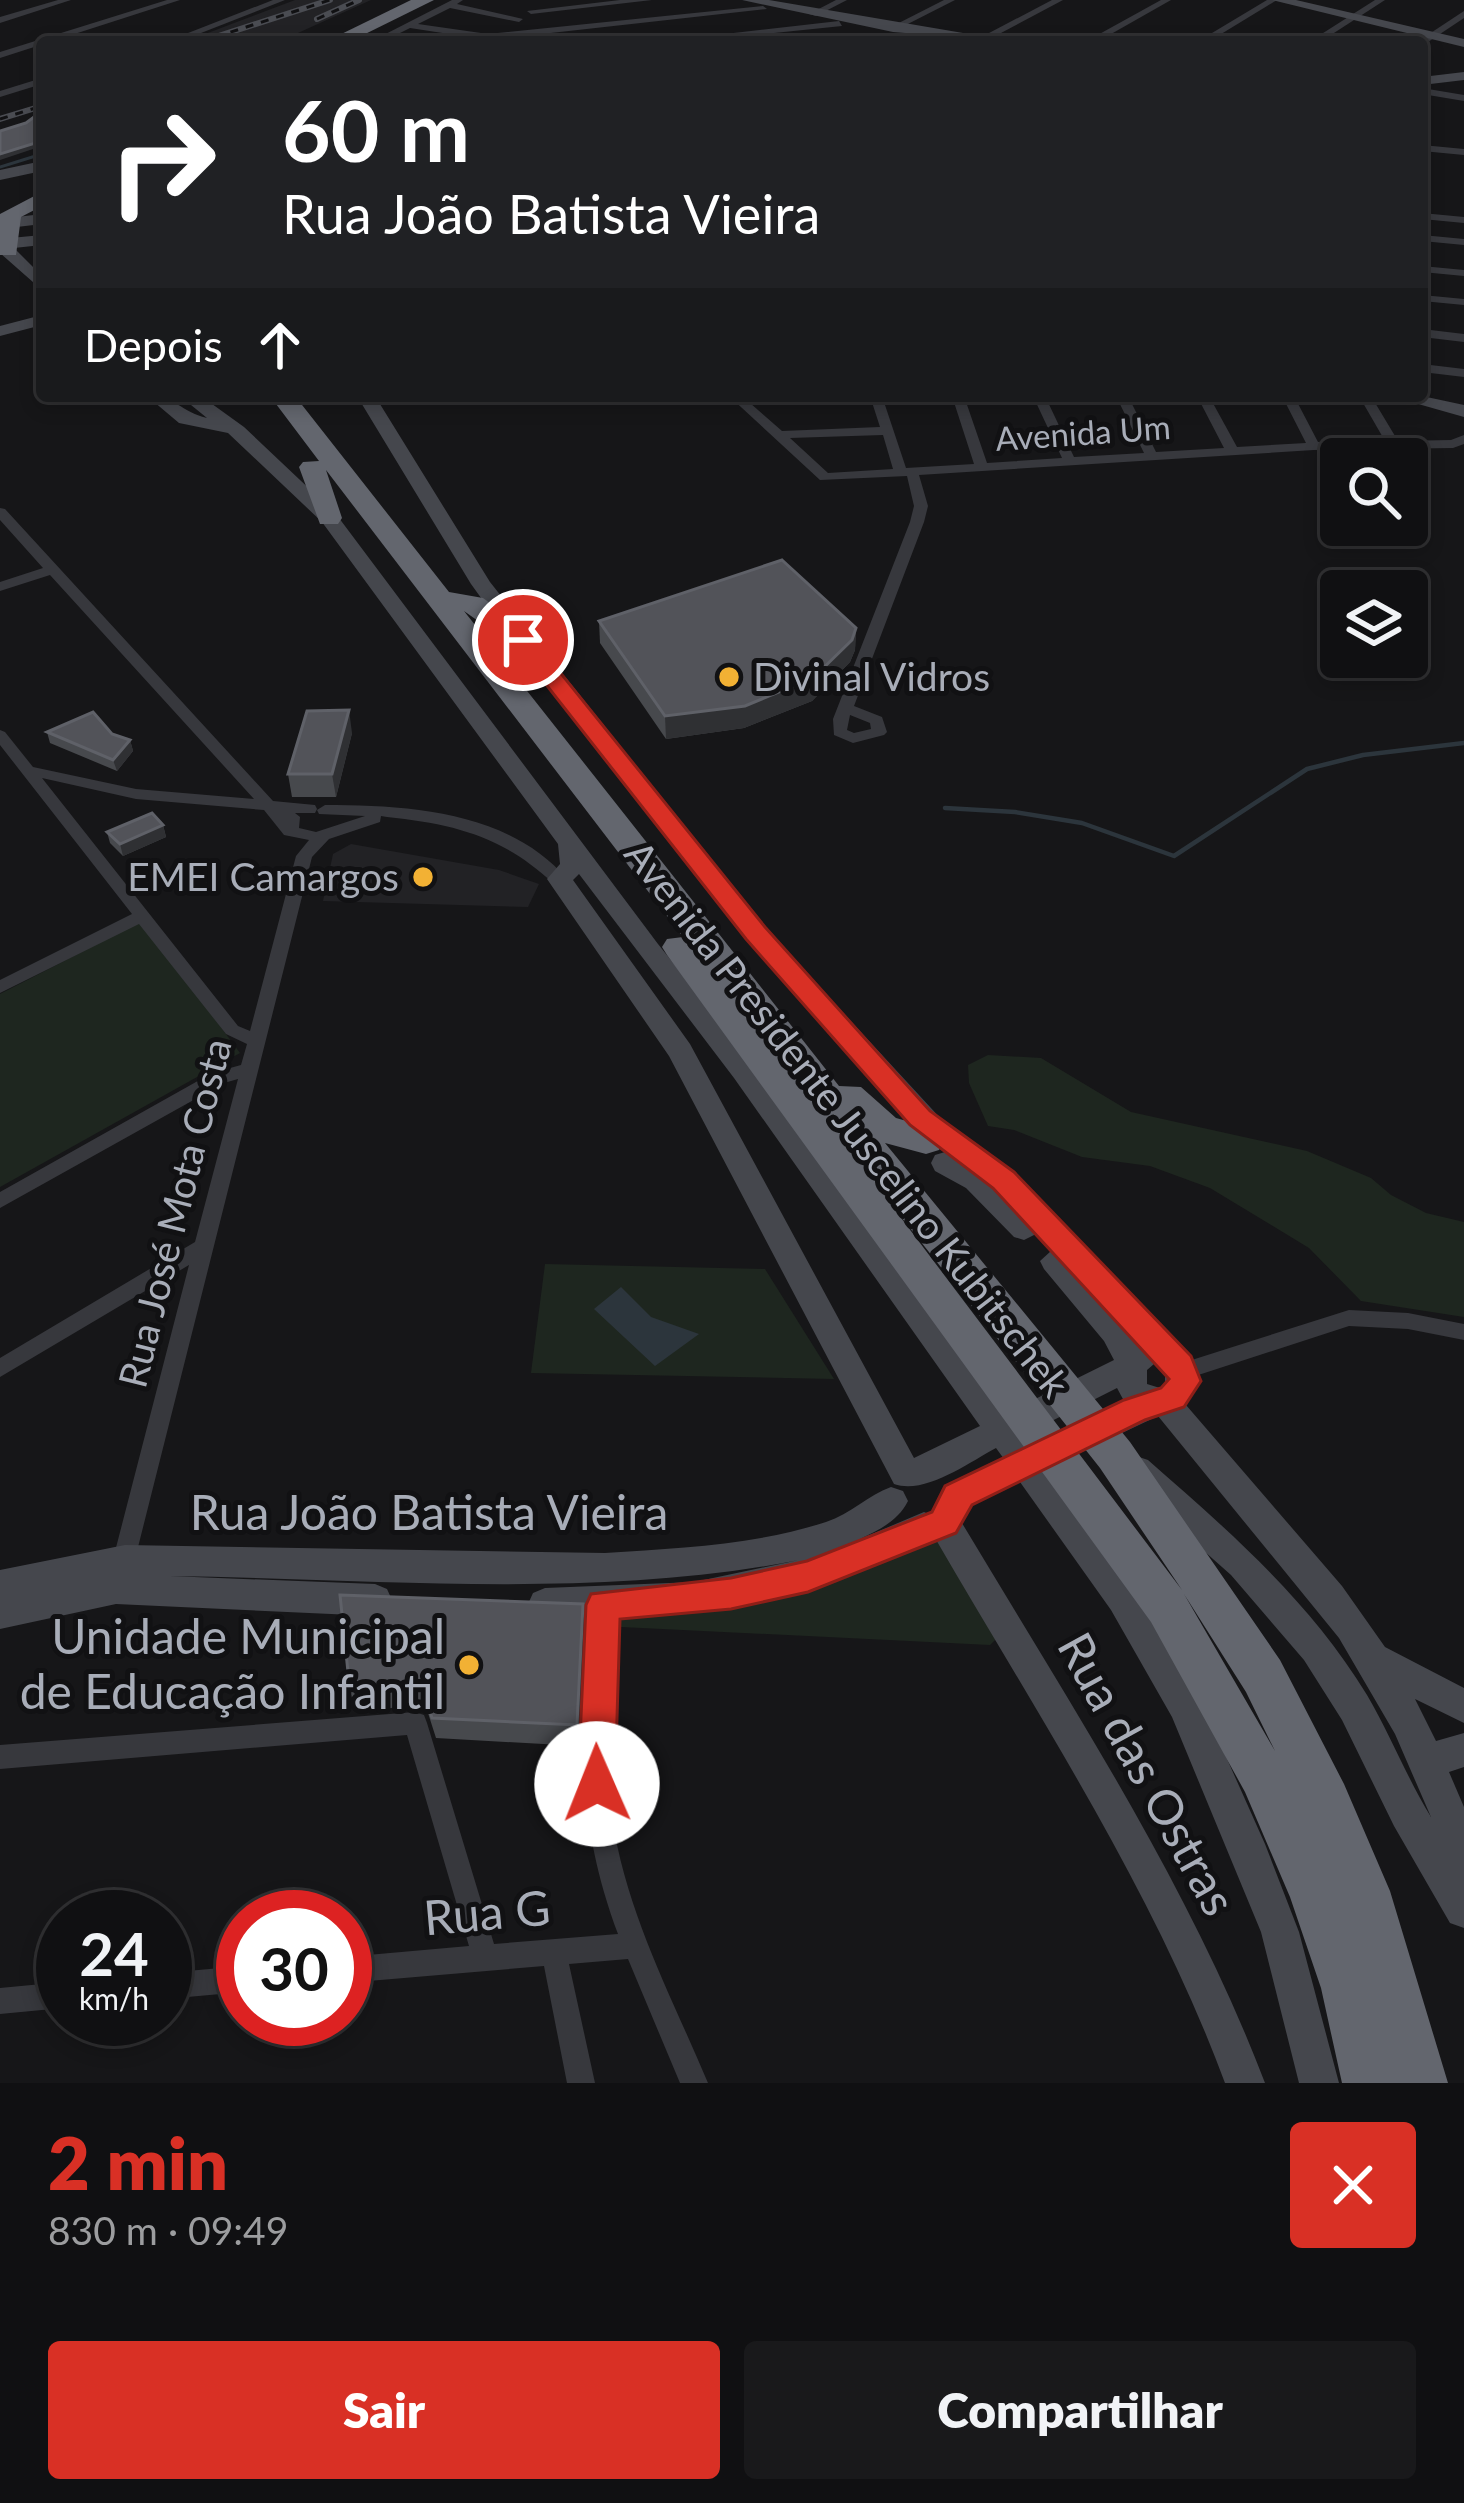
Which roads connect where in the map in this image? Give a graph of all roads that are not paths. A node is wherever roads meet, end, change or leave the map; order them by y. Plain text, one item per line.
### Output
1 (67, 0) edge
2 (176, 0) edge
3 (281, 0) edge
4 (458, 0) edge
5 (548, 0) edge
6 (649, 0) edge
7 (724, 0) edge
8 (843, 0) edge
9 (951, 0) edge
10 (1059, 0) edge
11 (1167, 0) edge
12 (1276, 0) edge
13 (1381, 0) edge
14 (1031, 3) dead end
15 (420, 6) edge
16 (743, 6) edge
17 (1046, 7) junction
18 (531, 11) junction
19 (1464, 14) edge
20 (1354, 18) junction
21 (519, 19) junction
22 (0, 20) edge
23 (816, 20) junction
24 (645, 21) junction
25 (425, 27) junction
26 (774, 31) junction
27 (899, 35) edge
28 (62, 36) edge
29 (186, 36) edge
30 (332, 36) edge
31 (348, 36) edge
32 (382, 36) edge
33 (411, 36) edge
34 (466, 36) edge
35 (491, 36) edge
36 (518, 36) edge
37 (656, 36) edge
38 (738, 36) edge
39 (778, 36) edge
40 (832, 36) edge
41 (988, 36) edge
42 (1101, 36) edge
43 (1213, 36) edge
44 (1324, 36) edge
45 (1417, 36) edge
46 (1428, 38) edge
47 (1428, 39) edge
48 (1464, 43) edge
49 (36, 44) edge
50 (0, 55) edge
51 (1428, 69) edge
52 (1463, 73) edge
53 (1428, 80) edge
54 (36, 83) edge
55 (1428, 92) edge
56 (0, 94) edge
57 (1464, 98) edge
58 (1428, 149) edge
59 (1464, 152) edge
60 (36, 167) edge
61 (0, 175) edge
62 (36, 201) edge
63 (1428, 217) edge
64 (0, 219) edge
65 (36, 219) edge
66 (1464, 220) edge
67 (1428, 239) edge
68 (36, 242) edge
69 (1464, 242) edge
70 (4, 252) edge
71 (1428, 269) edge
72 (1464, 272) edge
73 (36, 280) edge
74 (1428, 299) edge
75 (1464, 302) edge
76 (36, 322) edge
77 (0, 331) edge
78 (1428, 334) edge
79 (1464, 338) edge
80 (1428, 369) edge
81 (1464, 373) edge
82 (164, 402) edge
83 (197, 402) edge
84 (263, 402) edge
85 (287, 402) edge
86 (369, 402) edge
87 (742, 402) edge
88 (878, 402) edge
89 (960, 402) edge
90 (1042, 402) edge
91 (1125, 402) edge
92 (1206, 402) edge
93 (1291, 402) edge
94 (1369, 402) edge
95 (1425, 402) edge
96 (1464, 411) edge
97 (237, 430) junction
98 (887, 431) junction
99 (782, 435) junction
100 (1390, 438) edge
101 (1428, 443) edge
102 (1460, 443) edge
103 (1314, 446) junction
104 (1320, 446) edge
105 (1232, 450) junction
106 (1151, 455) junction
107 (1069, 460) junction
108 (982, 466) junction
109 (312, 467) junction
110 (907, 471) junction
111 (0, 512) edge
112 (328, 518) junction
113 (53, 569) junction
114 (0, 587) edge
115 (467, 599) junction
116 (523, 640) joint
117 (846, 708) junction
118 (0, 735) edge
119 (30, 771) junction
120 (85, 786) junction
121 (263, 803) junction
122 (58, 809) junction
123 (316, 810) junction
124 (396, 813) junction
125 (327, 831) junction
126 (293, 832) junction
127 (570, 844) junction
128 (304, 856) junction
129 (559, 879) junction
130 (143, 915) junction
131 (634, 951) junction
132 (0, 987) edge
133 (760, 1012) junction
134 (257, 1041) junction
135 (249, 1069) junction
136 (936, 1144) junction
137 (0, 1201) edge
138 (202, 1248) junction
139 (974, 1282) junction
140 (1464, 1333) edge
141 (0, 1367) edge
142 (1124, 1369) junction
143 (1162, 1388) junction
144 (1115, 1454) junction
145 (917, 1475) junction
146 (951, 1508) junction
147 (605, 1568) junction
148 (120, 1574) junction
149 (0, 1585) edge
150 (416, 1601) edge
151 (509, 1603) edge
152 (603, 1605) junction
153 (0, 1613) edge
154 (1370, 1657) junction
155 (1464, 1706) edge
156 (1464, 1750) edge
157 (0, 1757) edge
158 (1426, 1762) junction
159 (1464, 1859) edge
160 (1464, 1909) edge
161 (636, 1945) junction
162 (554, 1953) junction
163 (485, 1957) junction
164 (372, 1967) edge
165 (36, 1998) edge
166 (0, 2001) edge
167 (580, 2083) edge
168 (694, 2083) edge
169 (1245, 2083) edge
170 (1319, 2083) edge
171 (1369, 2083) edge
172 (1421, 2083) edge

1 - 22 street
2 - 28 street
3 - 29 street
4 - 15 street
5 - 18 street
6 - 18 street
7 - 16 street
8 - 23 street
9 - 27 street
10 - 17 street
11 - 42 street
12 - 20 street
12 - 43 street
13 - 20 street
14 - 17 street
15 - 21 street
15 - 25 street
15 - 30 highway
15 - 31 highway
15 - 32 street
16 - 23 street
16 - 23 street
16 - 24 street
17 - 41 street
18 - 21 street
19 - 46 street
20 - 44 street
20 - 45 street
21 - 35 street
23 - 26 street
23 - 27 street
23 - 27 street
23 - 40 street
24 - 36 street
24 - 37 street
25 - 33 street
25 - 34 street
26 - 38 street
26 - 39 street
47 - 48 street
49 - 50 street
51 - 52 street
52 - 53 street
54 - 56 street
55 - 57 street
58 - 59 street
60 - 61 street
62 - 70 highway
63 - 66 street
64 - 65 street
67 - 69 street
68 - 70 street
70 - 73 street
71 - 72 street
74 - 75 street
76 - 77 street
78 - 79 street
80 - 81 street
82 - 97 street, Avenida Presidente Juscelino Kubitschek
83 - 97 street, Avenida Presidente Juscelino Kubitschek
84 - 109 highway, Avenida Presidente Juscelino Kubitschek
85 - 115 highway, Avenida Presidente Juscelino Kubitschek
86 - 115 street
87 - 99 street, Avenida Um
88 - 98 street
89 - 108 street
90 - 107 street
91 - 106 street
92 - 105 street
93 - 103 street
94 - 100 street
95 - 96 street
97 - 112 street, Avenida Presidente Juscelino Kubitschek
98 - 99 street
98 - 110 street
99 - 110 street, Avenida Um
101 - 102 street, Avenida Um
103 - 104 street, Avenida Um
103 - 105 street, Avenida Um
105 - 106 street, Avenida Um
106 - 107 street, Avenida Um
107 - 108 street, Avenida Um
108 - 110 street, Avenida Um
109 - 112 highway
109 - 171 highway, Avenida Presidente Juscelino Kubitschek
110 - 117 street
111 - 113 street
112 - 127 street, Avenida Presidente Juscelino Kubitschek
113 - 114 street
113 - 121 street
115 - 116 highway
115 - 133 highway, Avenida Presidente Juscelino Kubitschek
116 - 136 street
117 - 117 street
118 - 119 street
119 - 120 street
119 - 122 street
120 - 121 street
120 - 122 street
121 - 123 street
121 - 126 street
122 - 130 street
123 - 124 street
123 - 125 street
123 - 126 street
124 - 125 street
124 - 129 street
125 - 126 street
125 - 128 street, Rua José Mota Costa
126 - 128 street
127 - 129 street
127 - 131 street, Avenida Presidente Juscelino Kubitschek
128 - 134 street, Rua José Mota Costa
129 - 131 street
130 - 132 street
130 - 134 street
131 - 145 street
131 - 170 street, Avenida Presidente Juscelino Kubitschek
133 - 136 highway
133 - 139 highway, Avenida Presidente Juscelino Kubitschek
134 - 135 street, Rua José Mota Costa
135 - 137 street
135 - 138 street, Rua José Mota Costa
136 - 139 highway
136 - 142 street
136 - 143 street
138 - 141 street
138 - 148 street, Rua José Mota Costa
139 - 144 highway, Avenida Presidente Juscelino Kubitschek
140 - 143 street
142 - 143 street
142 - 143 street, Rua João Batista Vieira
142 - 145 street, Rua João Batista Vieira
143 - 146 street
143 - 154 street
144 - 160 street
144 - 172 highway, Avenida Presidente Juscelino Kubitschek
145 - 146 street
145 - 146 street
145 - 147 street, Rua João Batista Vieira
146 - 152 street
146 - 169 street, Rua das Ostras
147 - 148 street, Rua João Batista Vieira
147 - 152 street
148 - 149 street, Rua João Batista Vieira
148 - 150 street, Rua João Batista Vieira
148 - 153 street, Rua João Batista Vieira
151 - 152 street
152 - 161 street
154 - 155 street
154 - 158 street
156 - 158 street
157 - 163 street
158 - 159 street
161 - 162 street, Rua G
161 - 168 street
162 - 163 street, Rua G
162 - 167 street
163 - 164 street, Rua G
165 - 166 street

